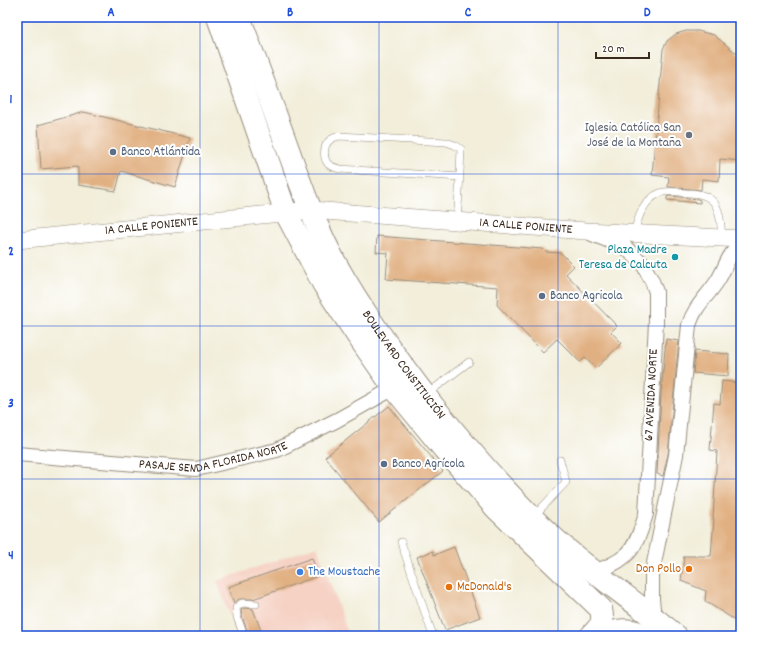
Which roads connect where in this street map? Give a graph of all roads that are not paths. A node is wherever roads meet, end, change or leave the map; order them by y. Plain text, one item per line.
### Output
1 (218, 17) edge
2 (239, 17) edge
3 (460, 177) junction
4 (311, 210) junction
5 (286, 212) junction
6 (457, 221) junction
7 (586, 231) junction
8 (634, 234) junction
9 (722, 238) junction
10 (741, 239) edge
11 (17, 240) edge
12 (741, 244) edge
13 (469, 362) dead end
14 (394, 388) junction
15 (425, 395) junction
16 (17, 454) edge
17 (560, 460) dead end
18 (533, 518) junction
19 (401, 542) dead end
20 (594, 572) junction
21 (256, 604) dead end
22 (650, 627) edge
23 (244, 636) edge
24 (433, 636) edge
25 (591, 636) edge
26 (598, 636) edge
27 (676, 636) edge

1 - 5 highway, BOULEVARD CONSTITUCIÓN
2 - 4 highway, BOULEVARD CONSTITUCIÓN
3 - 3 lane
3 - 6 lane
4 - 5 street, 1A CALLE PONIENTE
4 - 6 street, 1A CALLE PONIENTE
4 - 15 highway, BOULEVARD CONSTITUCIÓN
5 - 11 street, 1A CALLE PONIENTE
5 - 14 highway, BOULEVARD CONSTITUCIÓN
6 - 7 street, 1A CALLE PONIENTE
7 - 8 street, 1A CALLE PONIENTE
7 - 20 street, 67 AVENIDA NORTE
8 - 9 street, 1A CALLE PONIENTE
8 - 9 lane
9 - 10 street, 1A CALLE PONIENTE
12 - 22 street
13 - 15 lane
14 - 16 street, PASAJE SENDA FLORIDA NORTE
14 - 25 highway, BOULEVARD CONSTITUCIÓN
15 - 18 highway, BOULEVARD CONSTITUCIÓN
17 - 18 lane
18 - 20 highway, BOULEVARD CONSTITUCIÓN
19 - 24 lane
20 - 22 highway, BOULEVARD CONSTITUCIÓN
21 - 23 lane
22 - 26 highway
22 - 27 highway, BOULEVARD CONSTITUCIÓN

